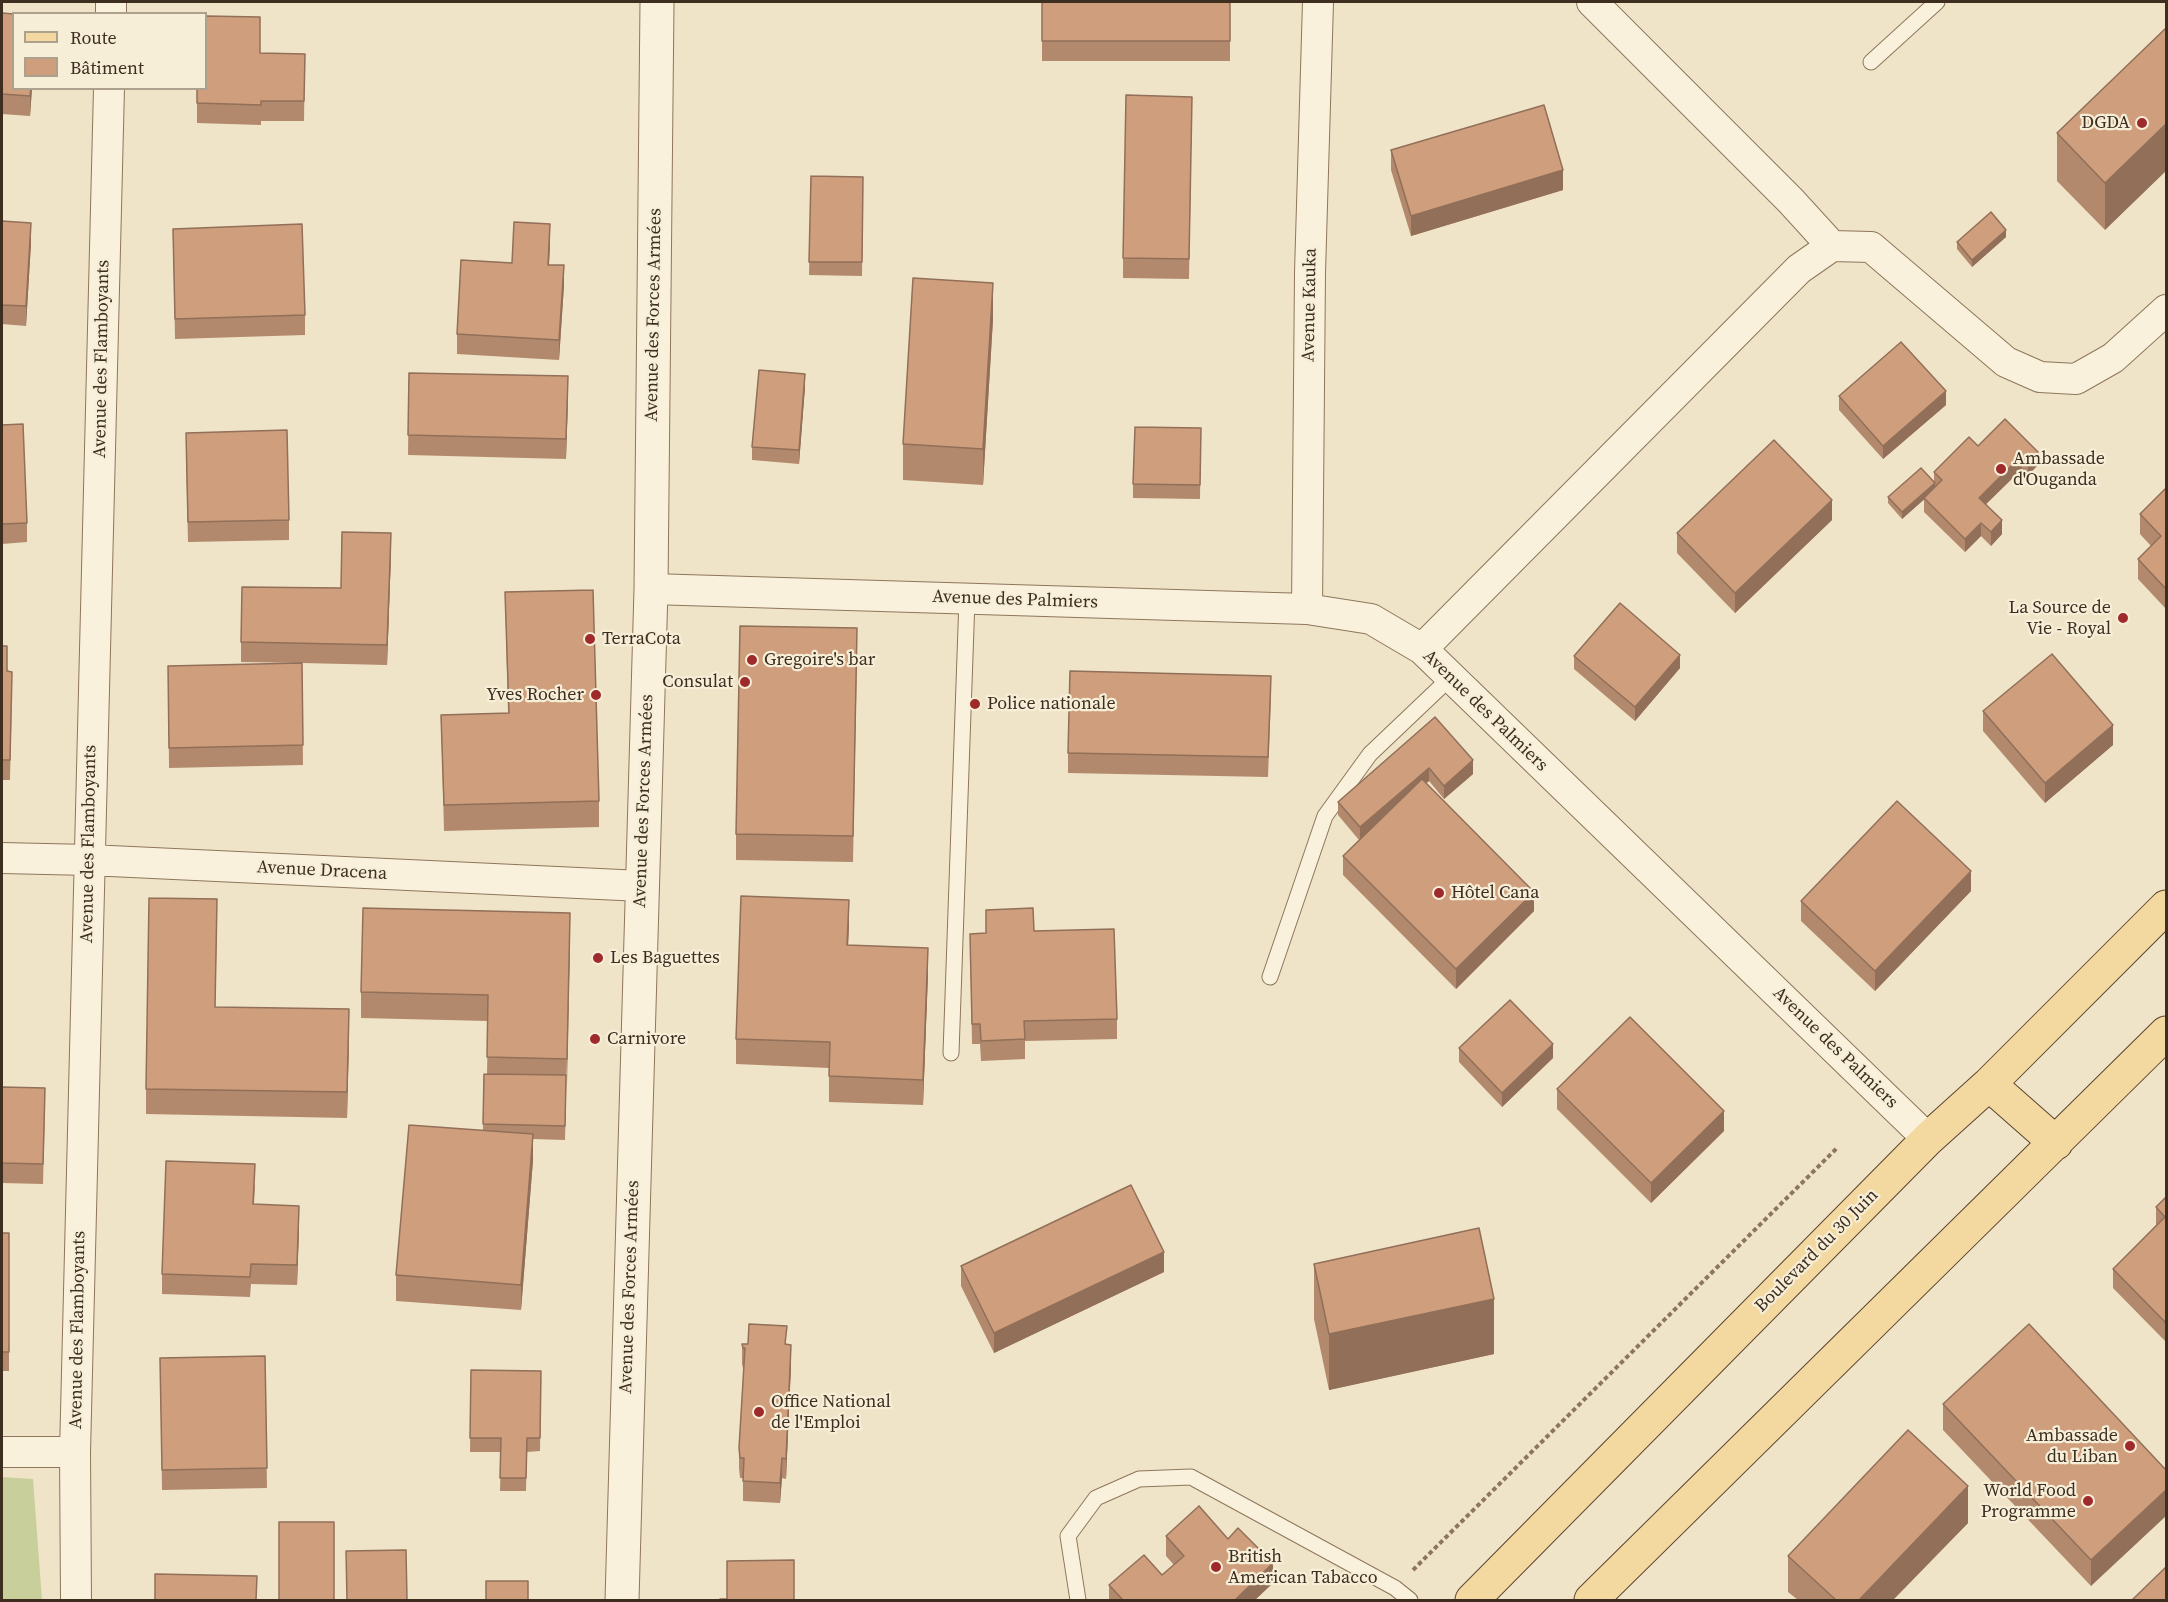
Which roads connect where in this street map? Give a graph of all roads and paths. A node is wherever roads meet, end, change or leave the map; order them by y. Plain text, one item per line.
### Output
1 (657, 2) edge
2 (1317, 2) edge
3 (1592, 2) edge
4 (1937, 2) edge
5 (1871, 62) dead end
6 (109, 90) edge
7 (1832, 246) junction
8 (2166, 310) edge
9 (651, 589) junction
10 (967, 599) junction
11 (1307, 609) junction
12 (1422, 649) junction
13 (1451, 677) junction
14 (2, 858) edge
15 (89, 860) junction
16 (642, 886) junction
17 (2166, 907) edge
18 (1270, 977) dead end
19 (2166, 1034) edge
20 (951, 1053) dead end
21 (1989, 1084) junction
22 (1928, 1139) junction
23 (2056, 1143) junction
24 (1838, 1147) dead end
25 (2, 1452) edge
26 (75, 1452) junction
27 (1395, 1588) junction
28 (76, 1600) edge
29 (622, 1600) edge
30 (1078, 1600) edge
31 (1410, 1600) edge
32 (1472, 1600) edge
33 (1591, 1600) edge

1 - 9 street, Avenue des Forces Armées
2 - 11 street, Avenue Kauka
3 - 7 street
4 - 5 lane
6 - 15 street, Avenue des Flamboyants
7 - 8 street
7 - 12 street
9 - 10 street, Avenue des Palmiers
9 - 16 street, Avenue des Forces Armées
10 - 11 street, Avenue des Palmiers
10 - 20 lane
11 - 12 street, Avenue des Palmiers
12 - 13 street, Avenue des Palmiers
13 - 18 lane
13 - 22 street, Avenue des Palmiers
14 - 15 street, Avenue Dracena
15 - 16 street, Avenue Dracena
15 - 26 street, Avenue des Flamboyants
16 - 29 street, Avenue des Forces Armées
17 - 21 main road, Boulevard du 30 Juin
19 - 23 main road
21 - 22 main road, Boulevard du 30 Juin
21 - 23 main road
22 - 32 main road, Boulevard du 30 Juin
23 - 33 main road
24 - 27 path
25 - 26 street
26 - 28 street, Avenue des Flamboyants
27 - 30 lane
27 - 31 lane

